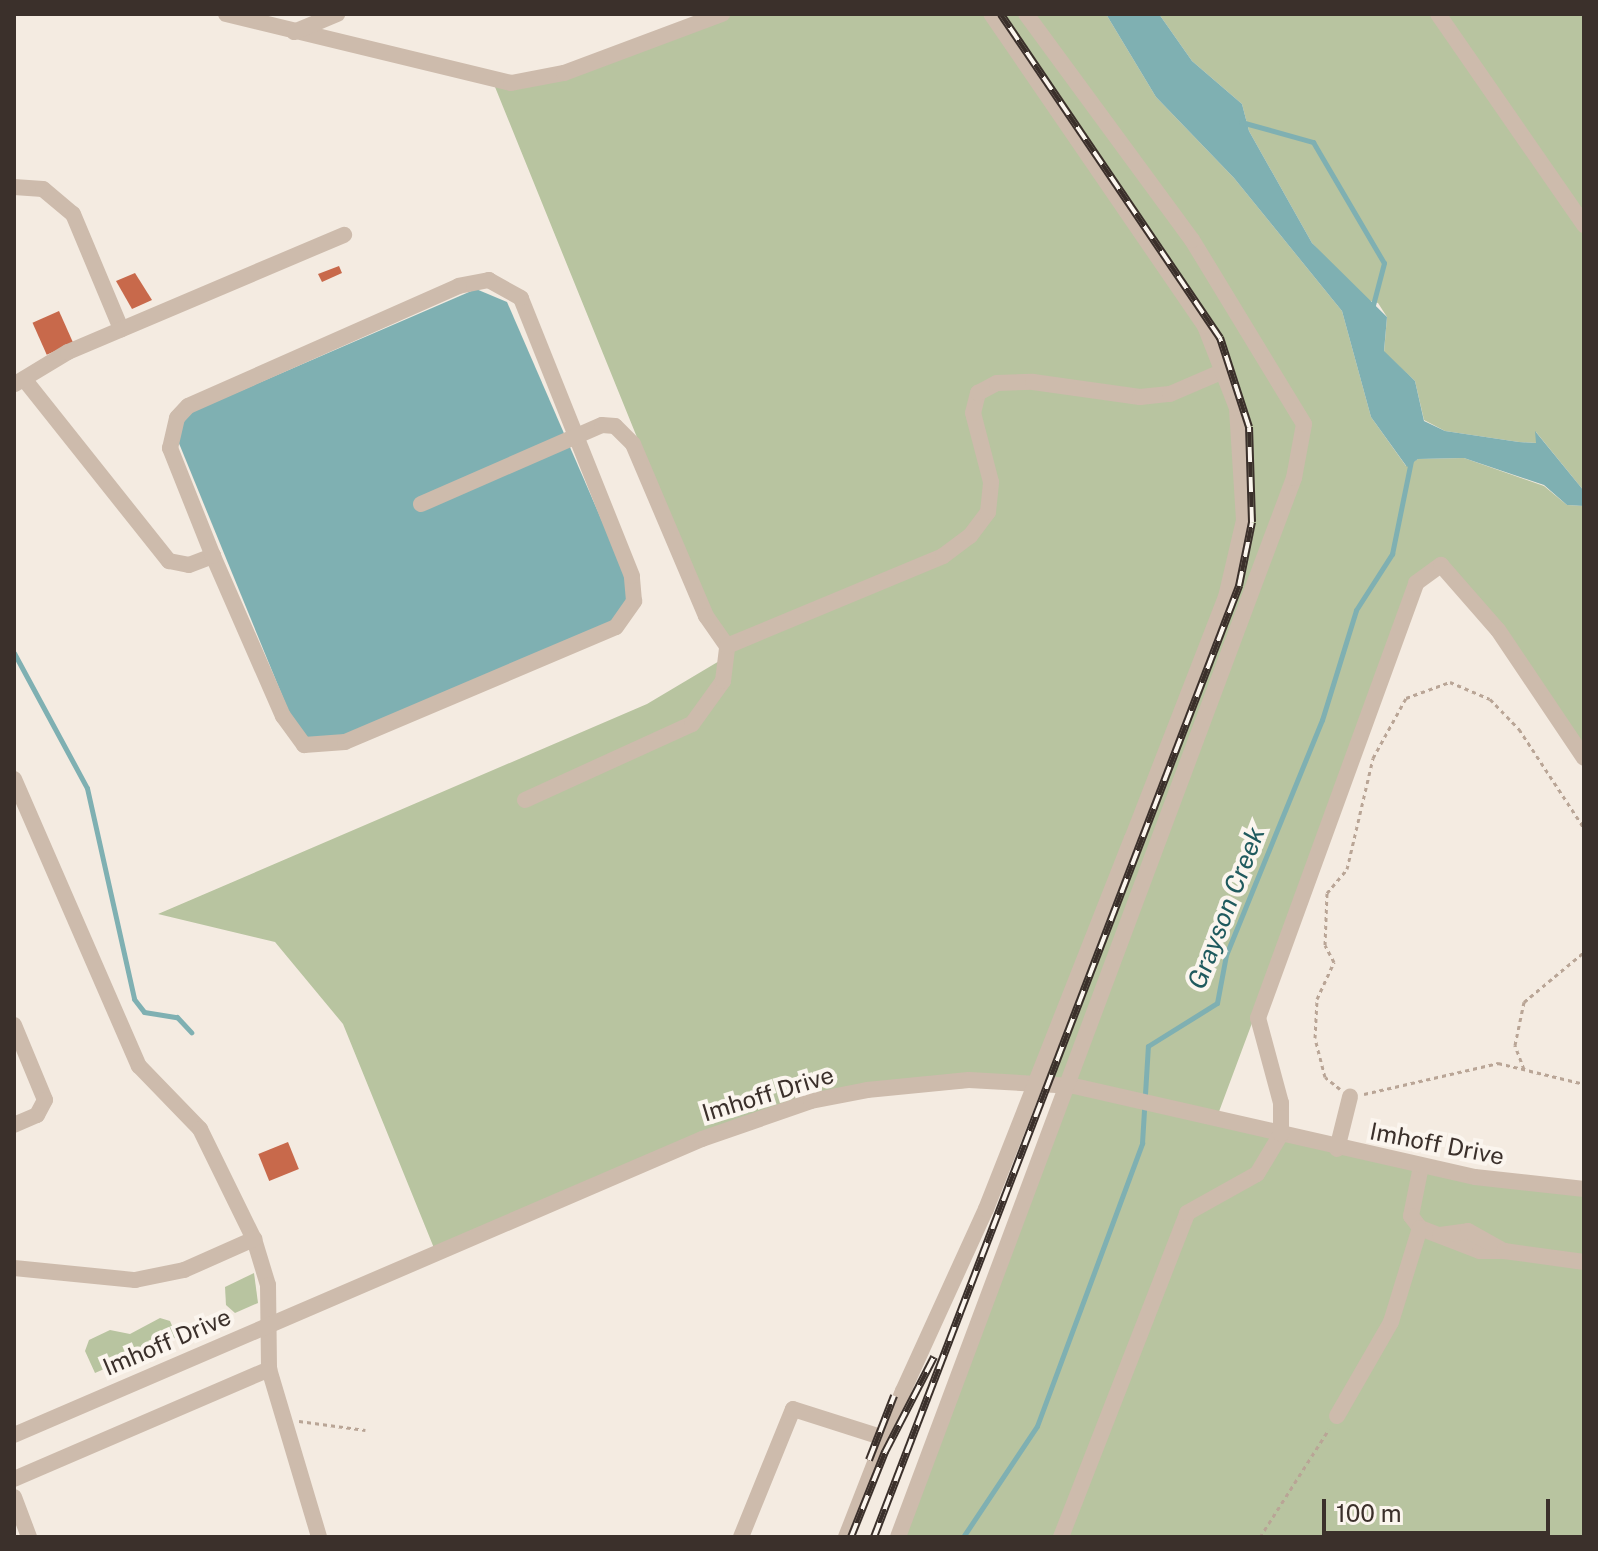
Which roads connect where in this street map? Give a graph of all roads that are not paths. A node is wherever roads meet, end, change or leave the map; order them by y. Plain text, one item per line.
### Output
1 (226, 14) edge
2 (337, 14) edge
3 (722, 14) edge
4 (991, 14) edge
5 (1026, 14) edge
6 (1438, 14) edge
7 (294, 32) junction
8 (14, 187) edge
9 (1584, 225) edge
10 (344, 235) dead end
11 (121, 329) junction
12 (1226, 370) junction
13 (19, 382) edge
14 (576, 440) junction
15 (421, 504) dead end
16 (213, 556) junction
17 (727, 646) junction
18 (1584, 758) edge
19 (14, 779) edge
20 (525, 800) dead end
21 (14, 1025) edge
22 (1036, 1082) junction
23 (1069, 1085) junction
24 (1350, 1097) road end
25 (14, 1125) edge
26 (1281, 1134) junction
27 (1337, 1149) junction
28 (1421, 1166) junction
29 (1584, 1189) edge
30 (1420, 1228) junction
31 (254, 1239) junction
32 (1584, 1262) edge
33 (14, 1268) edge
34 (271, 1323) junction
35 (269, 1369) junction
36 (1337, 1416) road end
37 (14, 1435) edge
38 (884, 1438) junction
39 (14, 1479) edge
40 (14, 1497) edge
41 (29, 1537) edge
42 (319, 1537) edge
43 (741, 1537) edge
44 (846, 1537) edge
45 (898, 1537) edge
46 (1061, 1537) edge

1 - 7 street
2 - 7 street
3 - 7 street
4 - 12 street
5 - 23 street
6 - 9 street
8 - 11 street
10 - 11 street
11 - 13 street
12 - 17 street
12 - 22 street
13 - 16 street
14 - 15 street
14 - 16 street
14 - 16 street
14 - 17 street
17 - 20 street
18 - 26 street
19 - 31 street
21 - 25 street
22 - 23 street, Imhoff Drive
22 - 34 street, Imhoff Drive
22 - 38 street
23 - 26 street, Imhoff Drive
23 - 45 street
24 - 27 street
26 - 27 street, Imhoff Drive
26 - 46 street
27 - 28 street, Imhoff Drive
28 - 29 street, Imhoff Drive
28 - 30 street
30 - 32 street
30 - 36 street
31 - 33 street
31 - 34 street
34 - 35 street
34 - 37 street, Imhoff Drive
35 - 39 street
35 - 42 street
38 - 43 street
38 - 44 street
40 - 41 street

